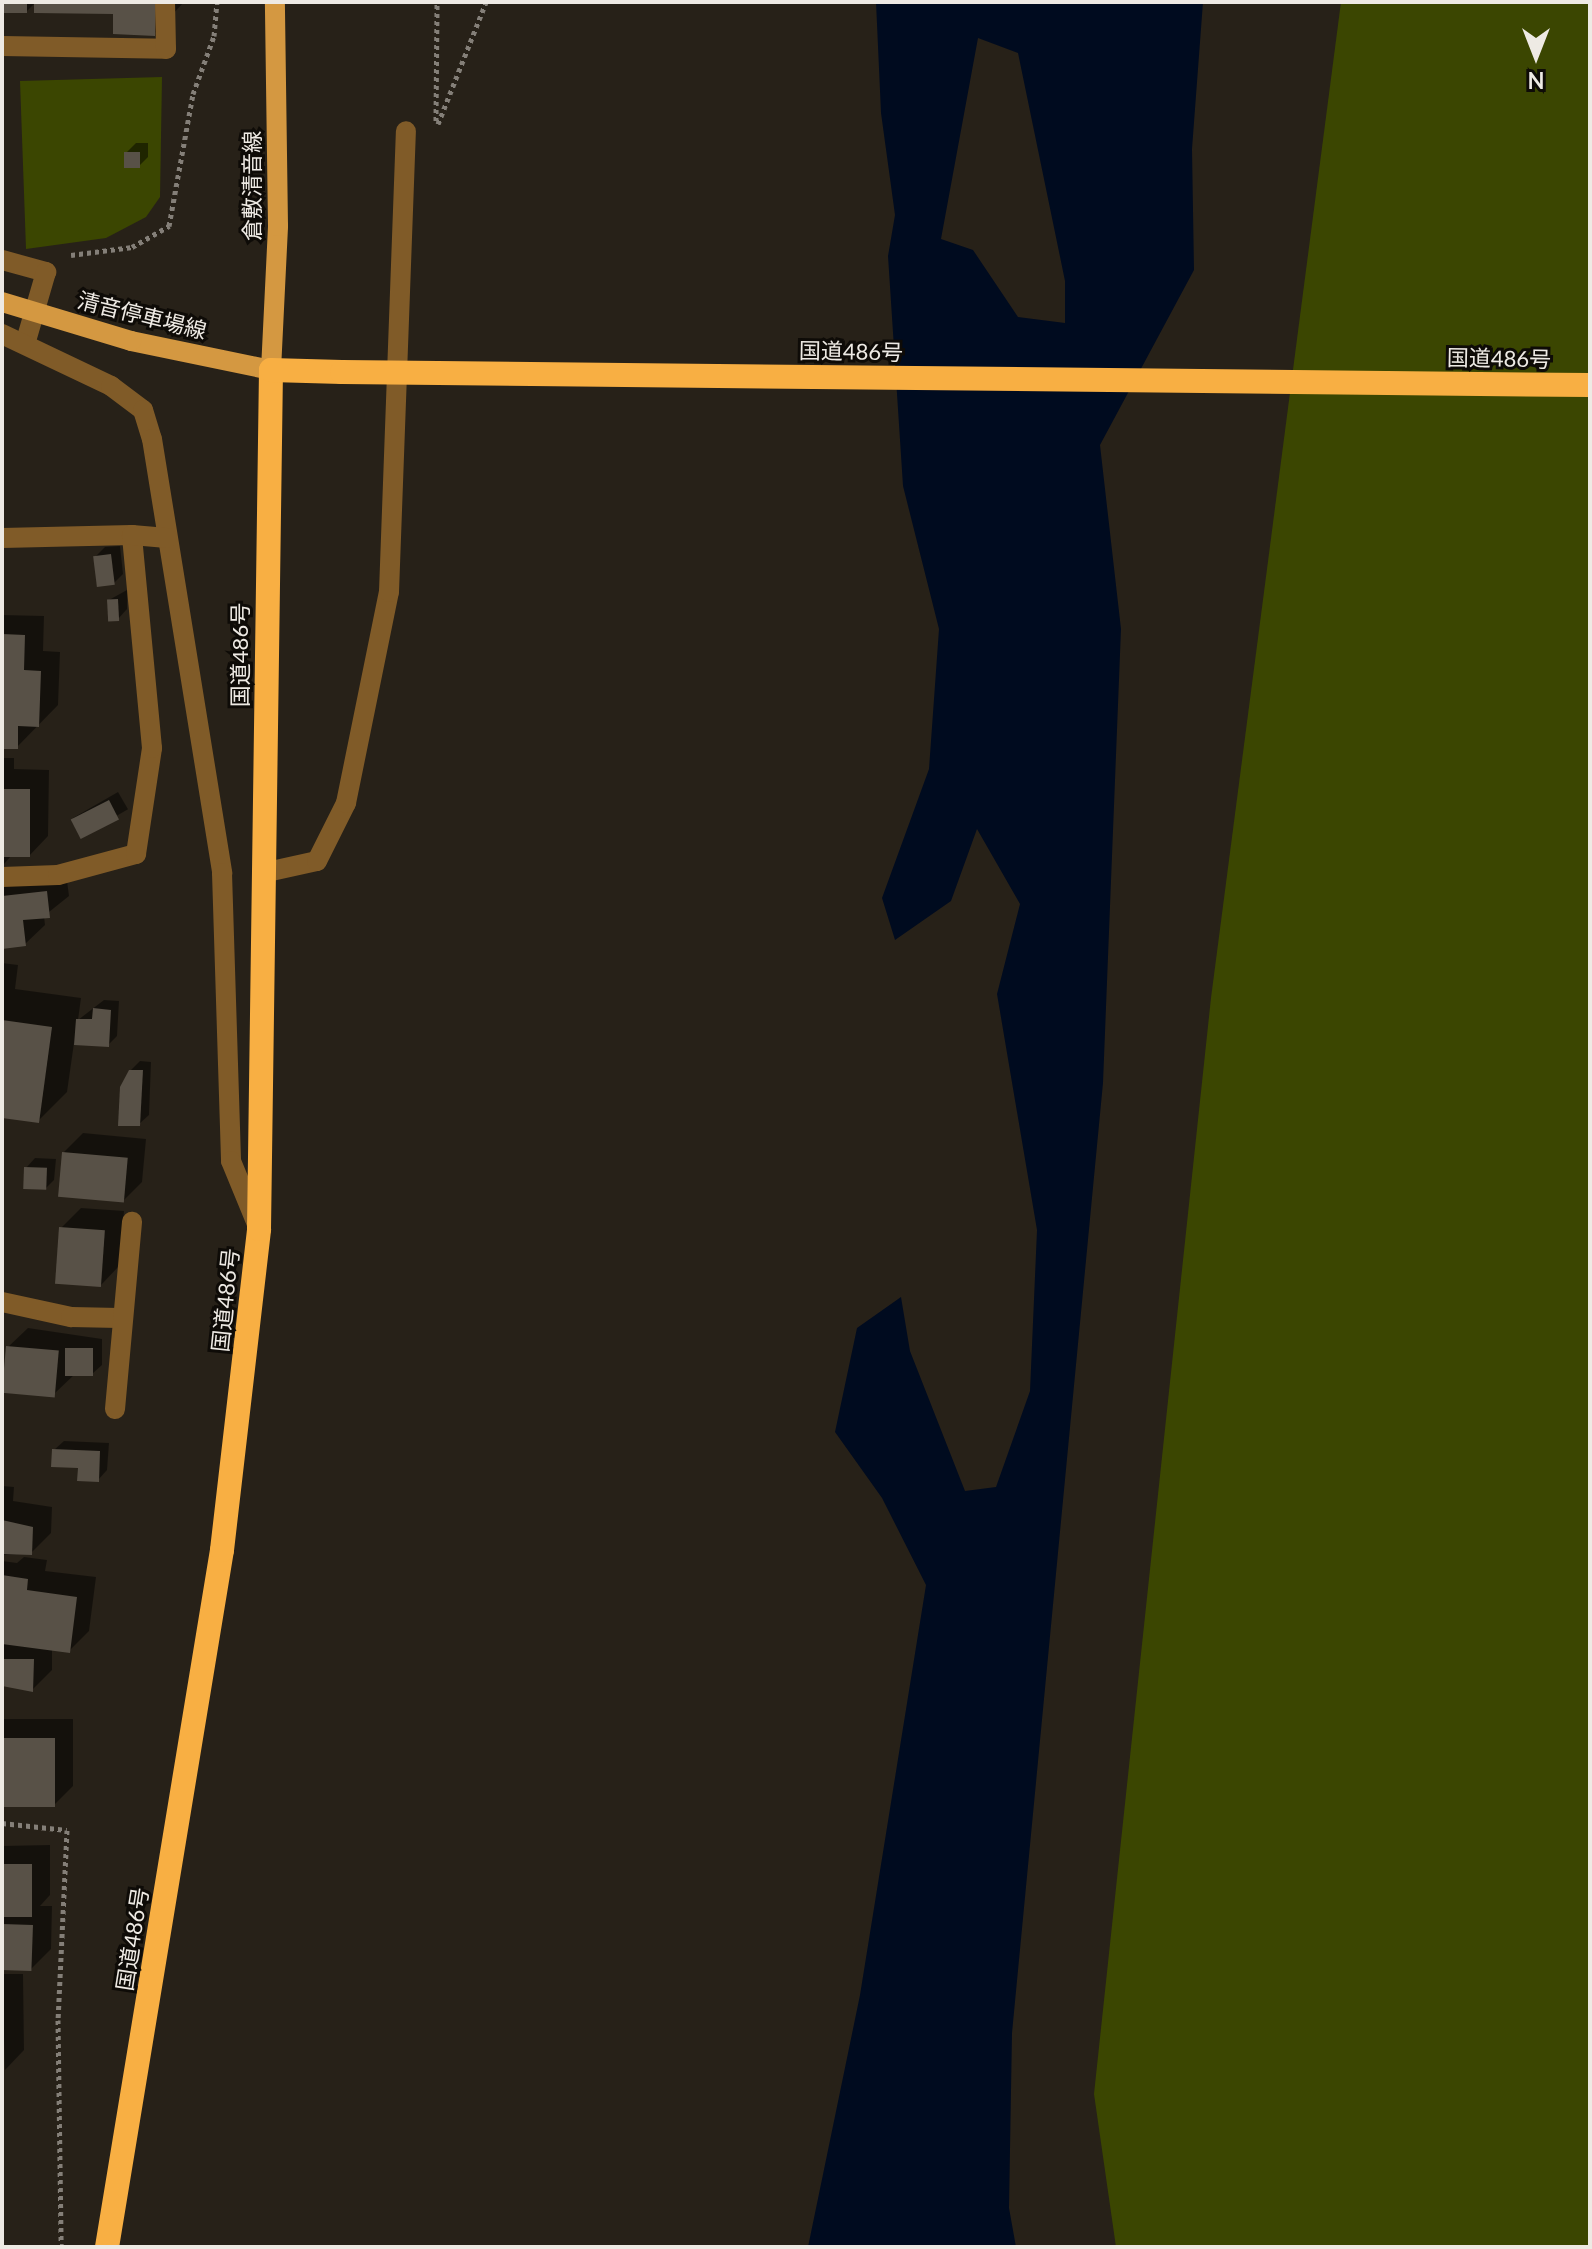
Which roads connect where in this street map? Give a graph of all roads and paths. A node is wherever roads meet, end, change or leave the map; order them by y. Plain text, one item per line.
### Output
1 (165, 2) edge
2 (217, 2) edge
3 (275, 2) edge
4 (437, 2) edge
5 (486, 2) edge
6 (2, 46) edge
7 (406, 131) dead end
8 (2, 260) edge
9 (46, 272) junction
10 (2, 302) edge
11 (2, 334) edge
12 (26, 341) junction
13 (271, 370) junction
14 (1590, 385) edge
15 (132, 535) junction
16 (2, 538) edge
17 (167, 538) junction
18 (267, 872) junction
19 (2, 877) edge
20 (132, 1222) dead end
21 (259, 1229) junction
22 (2, 1302) edge
23 (119, 1318) junction
24 (115, 1409) dead end
25 (2, 1823) edge
26 (61, 2247) edge
27 (107, 2247) edge

1 - 6 street
2 - 9 path
3 - 13 main road, 倉敷清音線
4 - 5 path
7 - 18 street
8 - 9 street
9 - 12 street
10 - 13 main road, 清音停車場線, bridge
11 - 12 street
12 - 17 street
13 - 14 highway, 国道486号, bridge
13 - 18 highway, 国道486号
15 - 16 street
15 - 17 street
15 - 19 street
17 - 21 street
18 - 21 highway, 国道486号
20 - 23 street
21 - 27 highway, 国道486号
22 - 23 street
23 - 24 street
25 - 26 path

